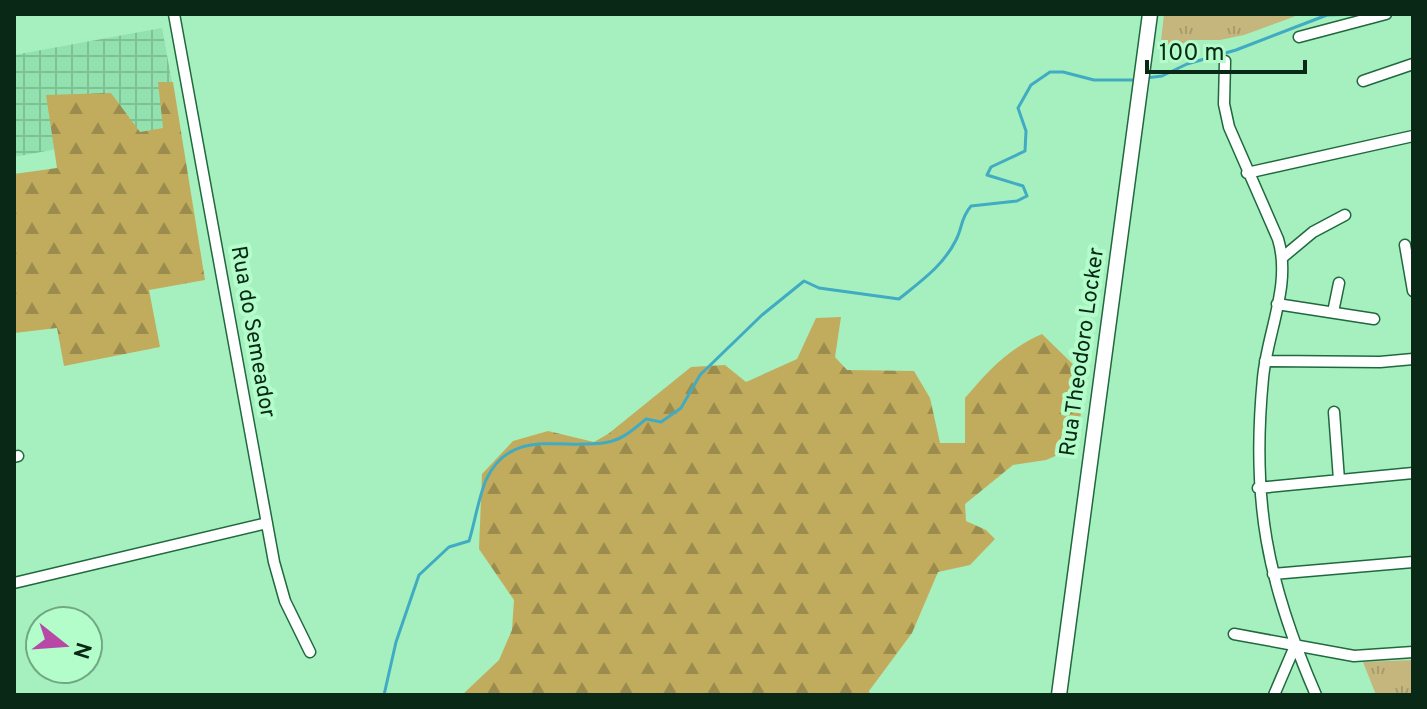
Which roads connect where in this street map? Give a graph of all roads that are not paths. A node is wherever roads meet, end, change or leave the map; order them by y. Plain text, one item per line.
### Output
1 (174, 14) edge
2 (1150, 14) edge
3 (1386, 14) edge
4 (1299, 37) dead end
5 (1225, 61) dead end
6 (1413, 64) edge
7 (1363, 81) dead end
8 (1413, 136) edge
9 (1247, 173) junction
10 (1345, 215) dead end
11 (1405, 245) dead end
12 (1283, 257) junction
13 (1339, 283) dead end
14 (1413, 291) edge
15 (1277, 304) junction
16 (1333, 312) junction
17 (1374, 319) dead end
18 (1413, 359) edge
19 (1265, 361) junction
20 (1334, 412) dead end
21 (1413, 473) edge
22 (1339, 480) junction
23 (1258, 488) junction
24 (267, 523) junction
25 (1413, 562) edge
26 (1273, 574) junction
27 (14, 583) edge
28 (1234, 634) dead end
29 (1295, 646) junction
30 (310, 652) dead end
31 (1413, 652) edge
32 (1059, 695) edge
33 (1274, 695) edge
34 (1316, 695) edge

1 - 24 street, Rua do Semeador
2 - 32 main road, Rua Theodoro Locker
3 - 4 street
5 - 9 street
6 - 7 street
8 - 9 street
9 - 12 street
10 - 12 street
11 - 14 street
12 - 15 street
13 - 16 street
15 - 16 street
15 - 19 street
16 - 17 street
18 - 19 street
19 - 23 street
20 - 22 street
21 - 22 street
22 - 23 street
23 - 26 street
24 - 27 street
24 - 30 street, Rua do Semeador
25 - 26 street
26 - 29 street
28 - 29 street
29 - 31 street
29 - 33 street
29 - 34 street

